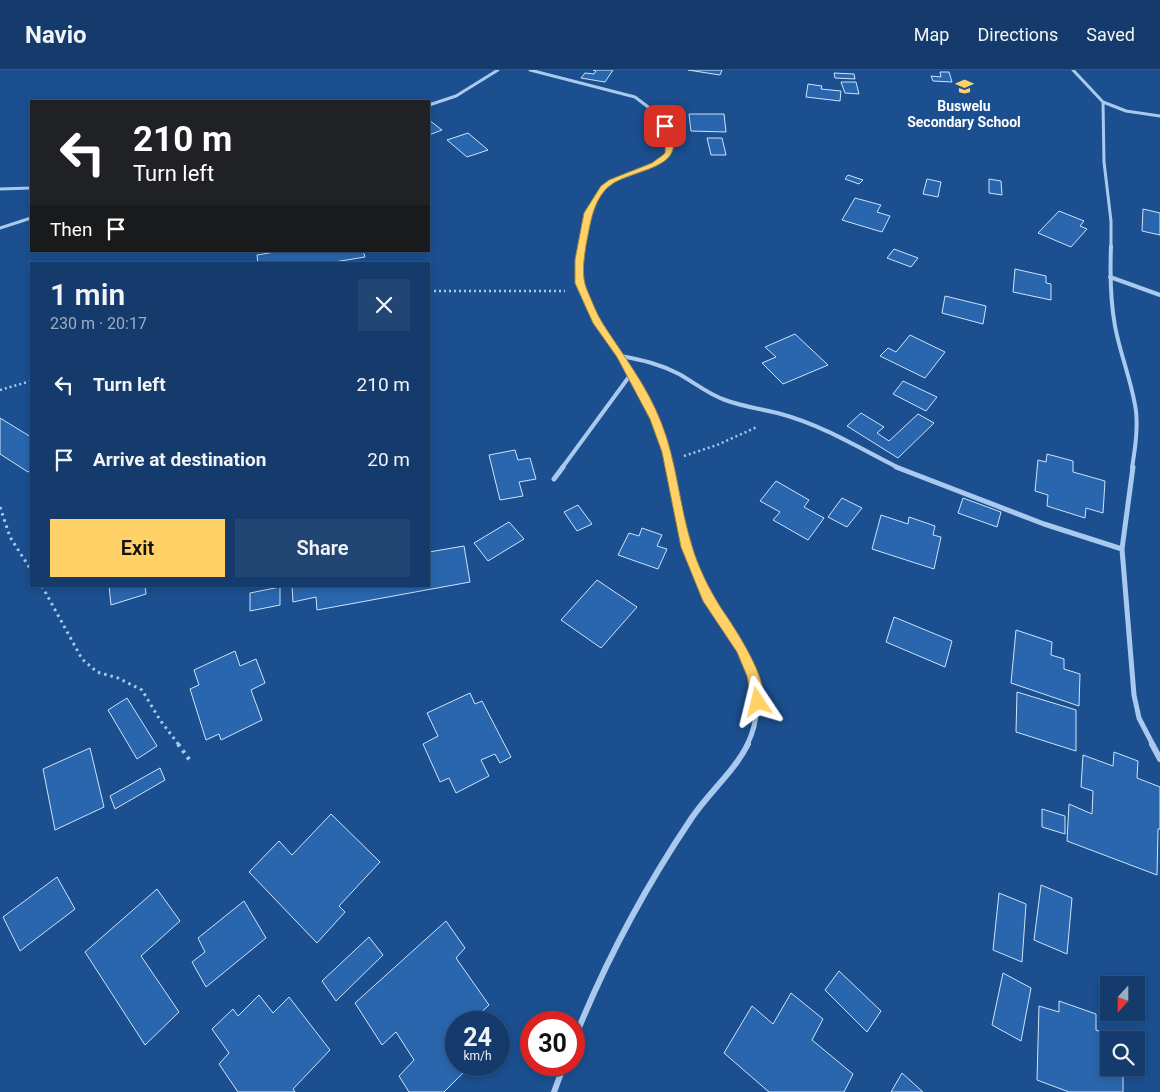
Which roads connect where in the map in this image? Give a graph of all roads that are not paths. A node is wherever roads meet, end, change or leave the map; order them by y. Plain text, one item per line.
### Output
1 (498, 70) edge
2 (530, 70) edge
3 (1073, 70) edge
4 (1103, 102) junction
5 (430, 105) edge
6 (1160, 116) edge
7 (30, 188) edge
8 (0, 190) edge
9 (30, 218) edge
10 (0, 228) edge
11 (1110, 277) junction
12 (1160, 296) edge
13 (621, 356) junction
14 (631, 374) junction
15 (554, 478) dead end
16 (1122, 549) junction
17 (1160, 759) edge
18 (585, 1015) edge
19 (560, 1076) edge
20 (554, 1092) edge

1 - 5 street
2 - 13 street
3 - 4 street
4 - 6 street
4 - 11 street
7 - 8 street
9 - 10 street
11 - 12 street
11 - 16 street
13 - 14 street
13 - 16 street
14 - 15 street
14 - 18 street
16 - 17 street
19 - 20 street

